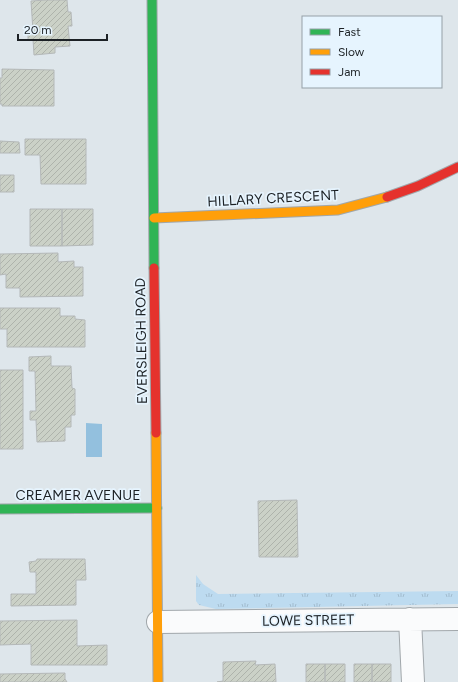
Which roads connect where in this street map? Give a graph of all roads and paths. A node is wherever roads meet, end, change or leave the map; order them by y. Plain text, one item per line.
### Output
1 (152, 0) edge
2 (458, 166) edge
3 (154, 218) junction
4 (157, 508) junction
5 (0, 509) edge
6 (410, 619) junction
7 (458, 619) edge
8 (158, 622) junction
9 (158, 682) edge
10 (413, 682) edge

1 - 3 street, EVERSLEIGH ROAD
2 - 3 street, HILLARY CRESCENT
3 - 4 street, EVERSLEIGH ROAD
4 - 5 street, CREAMER AVENUE
4 - 8 street, EVERSLEIGH ROAD
6 - 7 street, LOWE STREET
6 - 8 street, LOWE STREET
6 - 10 street
8 - 9 street, EVERSLEIGH ROAD

